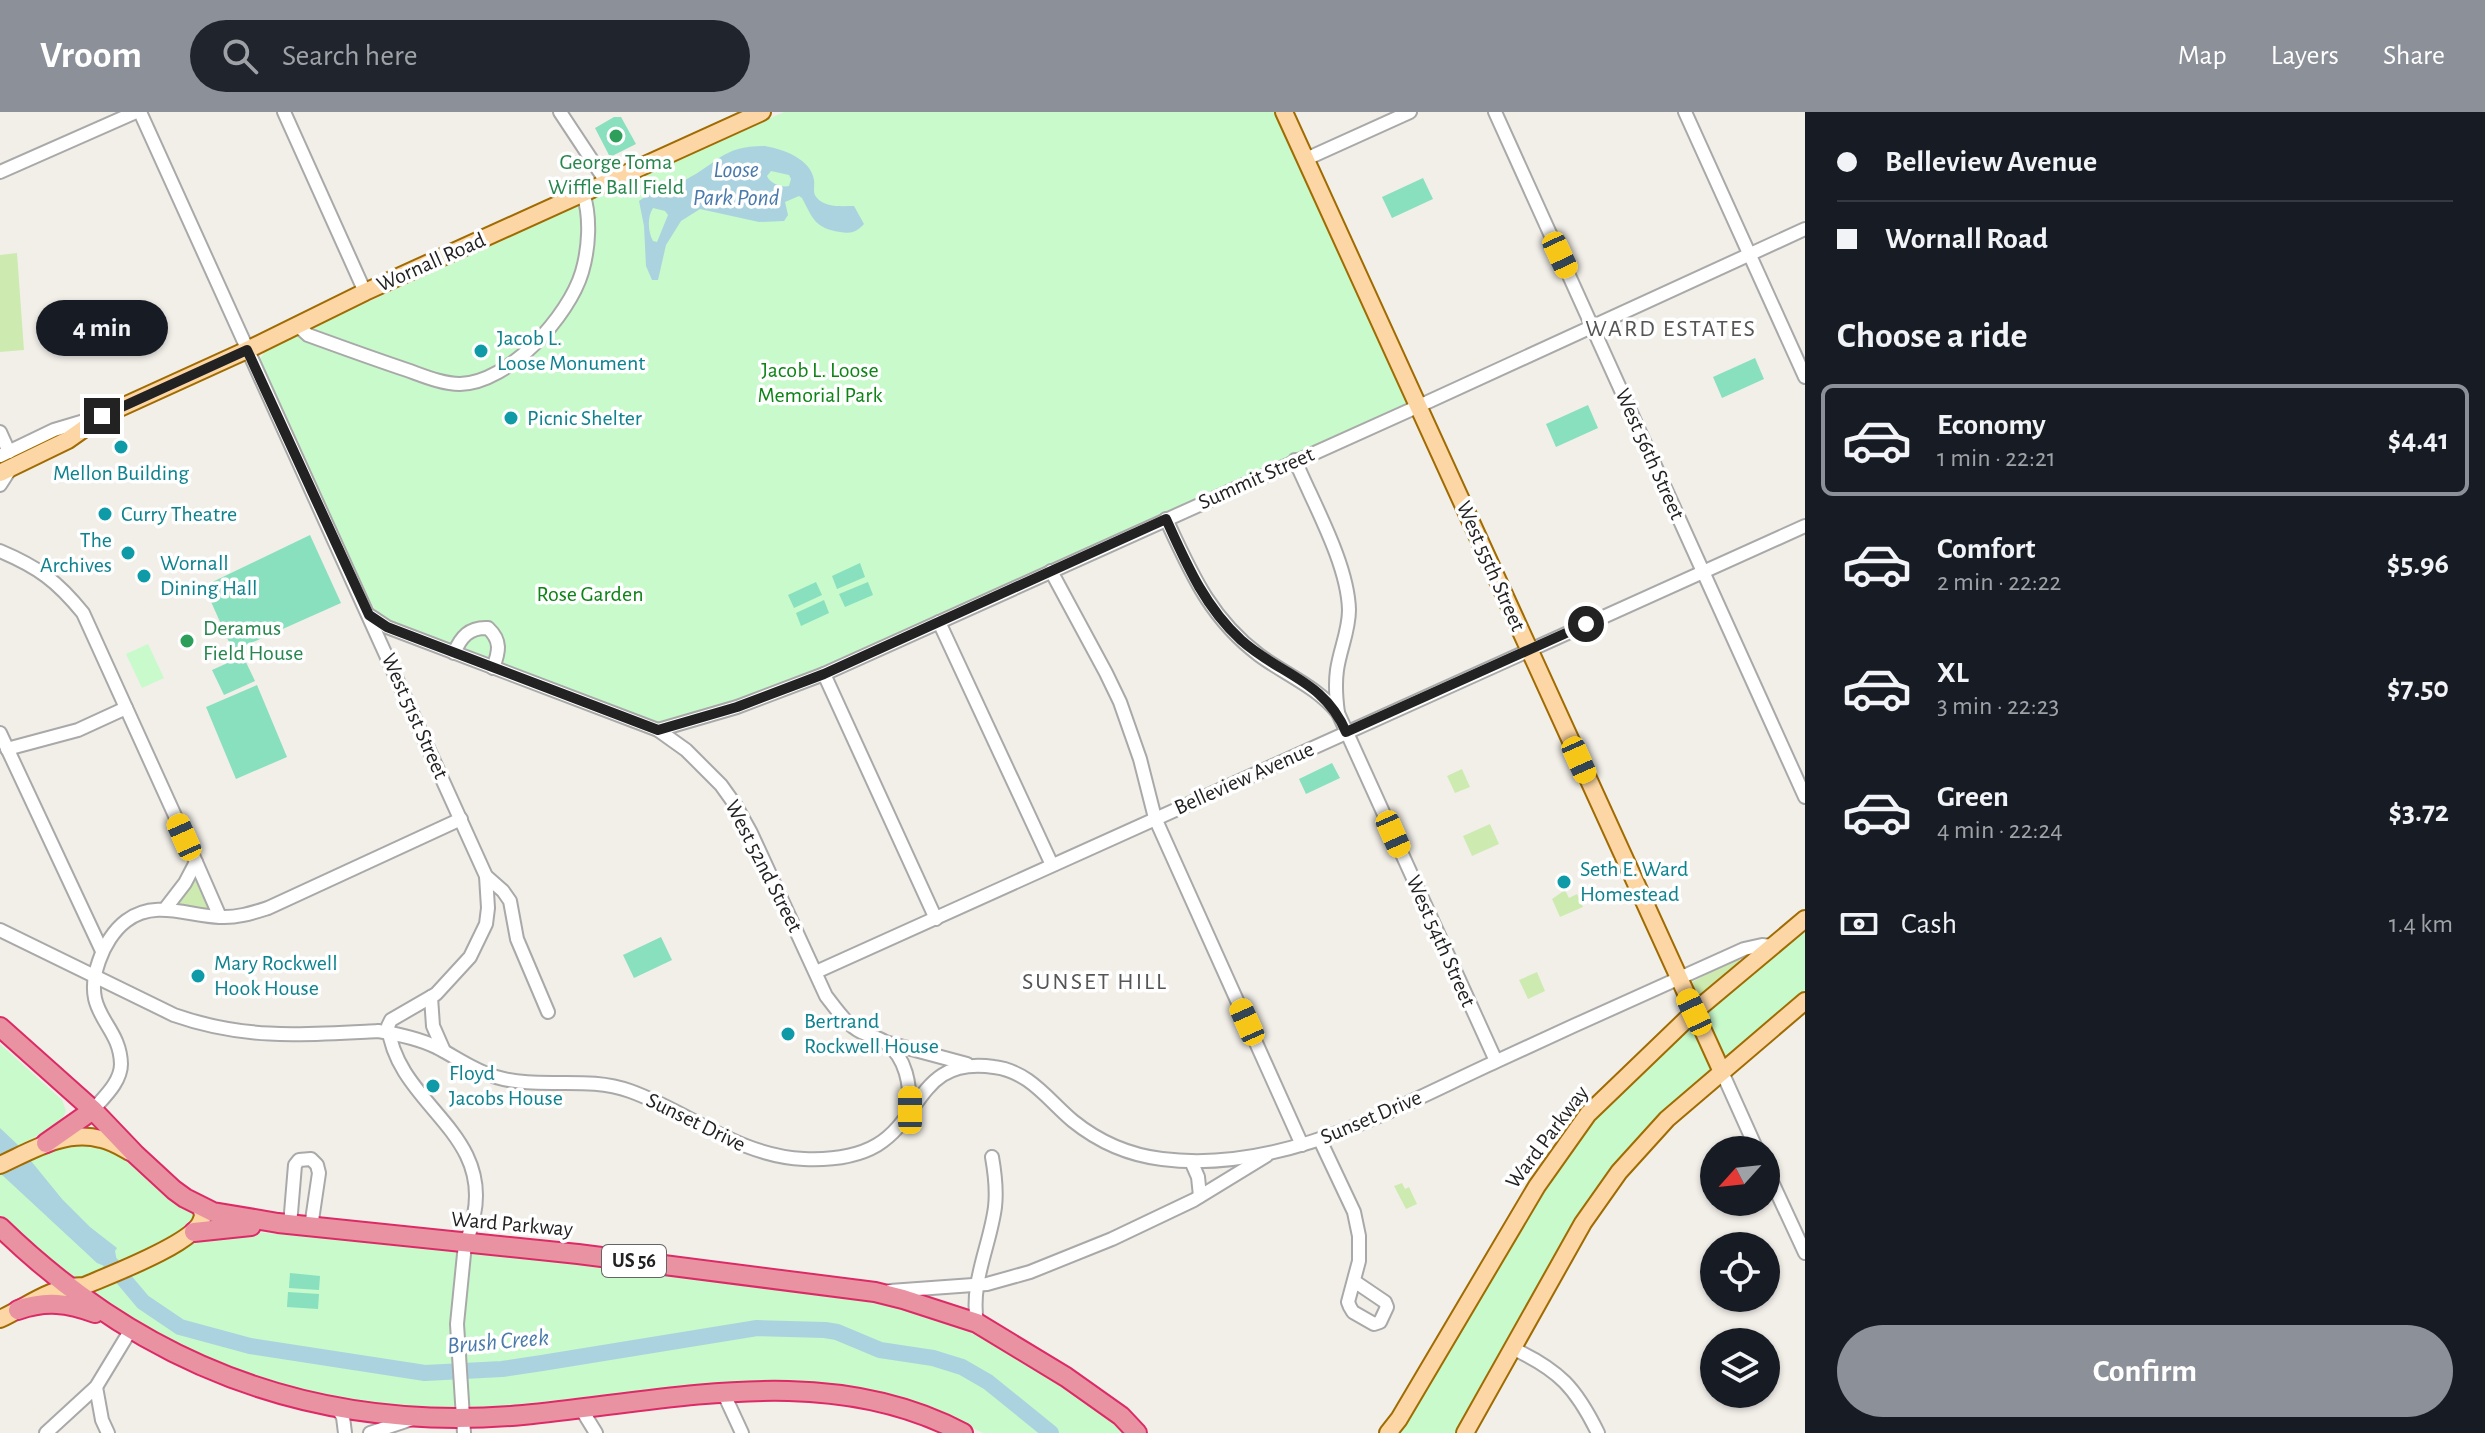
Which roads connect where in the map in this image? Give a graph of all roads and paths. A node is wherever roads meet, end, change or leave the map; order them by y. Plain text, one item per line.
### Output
1 (138, 112) edge
2 (284, 112) edge
3 (560, 112) edge
4 (762, 112) edge
5 (1284, 112) edge
6 (1410, 112) edge
7 (1495, 112) edge
8 (1685, 112) edge
9 (1306, 159) junction
10 (0, 172) edge
11 (607, 183) junction
12 (583, 193) junction
13 (1805, 229) edge
14 (1749, 254) junction
15 (365, 292) junction
16 (297, 325) junction
17 (1592, 326) junction
18 (247, 350) junction
19 (1805, 377) edge
20 (1419, 406) junction
21 (0, 432) edge
22 (1295, 460) junction
23 (5, 462) edge
24 (0, 485) edge
25 (1166, 519) junction
26 (1805, 526) edge
27 (0, 551) edge
28 (1051, 571) junction
29 (1703, 572) junction
30 (369, 615) junction
31 (939, 622) junction
32 (406, 635) junction
33 (1529, 651) junction
34 (386, 653) junction
35 (454, 653) junction
36 (493, 668) junction
37 (824, 674) junction
38 (126, 708) junction
39 (1338, 713) junction
40 (658, 730) junction
41 (1346, 732) junction
42 (0, 733) edge
43 (7, 749) junction
44 (1805, 797) edge
45 (1155, 818) junction
46 (461, 819) junction
47 (196, 862) junction
48 (1052, 865) junction
49 (486, 876) junction
50 (165, 909) junction
51 (220, 917) junction
52 (936, 919) junction
53 (1805, 919) edge
54 (0, 930) edge
55 (1773, 946) junction
56 (102, 951) junction
57 (816, 972) junction
58 (93, 976) junction
59 (1679, 978) junction
60 (431, 997) junction
61 (1805, 1001) edge
62 (548, 1012) dead end
63 (1694, 1012) junction
64 (0, 1027) edge
65 (389, 1033) junction
66 (885, 1042) junction
67 (445, 1052) junction
68 (1496, 1061) junction
69 (967, 1065) junction
70 (1722, 1072) junction
71 (57, 1078) junction
72 (93, 1110) junction
73 (910, 1110) junction
74 (67, 1127) junction
75 (1751, 1136) edge
76 (1320, 1140) junction
77 (1302, 1145) junction
78 (39, 1147) junction
79 (1270, 1153) junction
80 (135, 1154) junction
81 (992, 1157) dead end
82 (1191, 1161) junction
83 (0, 1165) edge
84 (1200, 1196) junction
85 (1780, 1199) edge
86 (201, 1207) junction
87 (284, 1224) junction
88 (0, 1227) edge
89 (311, 1227) junction
90 (194, 1232) junction
91 (465, 1244) junction
92 (1805, 1253) edge
93 (1354, 1281) dead end
94 (977, 1285) junction
95 (69, 1286) junction
96 (875, 1292) junction
97 (18, 1310) junction
98 (109, 1317) junction
99 (0, 1319) edge
100 (977, 1323) junction
101 (130, 1331) junction
102 (1514, 1349) junction
103 (96, 1387) junction
104 (723, 1392) junction
105 (580, 1407) junction
106 (337, 1408) junction
107 (419, 1416) junction
108 (1121, 1416) junction
109 (464, 1426) edge
110 (46, 1433) edge
111 (108, 1433) edge
112 (345, 1433) edge
113 (370, 1433) edge
114 (596, 1433) edge
115 (742, 1433) edge
116 (963, 1433) edge
117 (1137, 1433) edge
118 (1149, 1433) edge
119 (1388, 1433) edge
120 (1465, 1433) edge
121 (1598, 1433) edge

1 - 10 street
1 - 18 street, West 51st Street
2 - 15 street
3 - 11 street
4 - 11 main road, Wornall Road
5 - 9 main road, West 55th Street
6 - 9 street
7 - 17 street, West 56th Street
8 - 14 street
9 - 20 main road, West 55th Street
11 - 12 main road, Wornall Road
12 - 15 main road, Wornall Road
12 - 16 street
13 - 14 street, Summit Street
14 - 17 street, Summit Street
14 - 19 street
15 - 16 main road, Wornall Road
16 - 18 main road, Wornall Road
17 - 20 street, Summit Street
17 - 29 street, West 56th Street
18 - 23 main road, Wornall Road
18 - 30 street, West 51st Street
20 - 22 street, Summit Street
20 - 33 main road, West 55th Street
21 - 23 street
22 - 25 street, Summit Street
22 - 39 street
23 - 24 street
25 - 28 street, Summit Street
25 - 39 street, West 54th Street
26 - 29 street, Belleview Avenue
27 - 38 street
28 - 31 street, Summit Street
28 - 45 street
29 - 33 street, Belleview Avenue
29 - 44 street, West 56th Street
30 - 32 street, West 52nd Street
30 - 34 street, West 51st Street
31 - 37 street, Summit Street
31 - 48 street
32 - 34 street
32 - 35 street, West 52nd Street
33 - 41 street, Belleview Avenue
33 - 59 main road, West 55th Street
34 - 46 street, West 51st Street
35 - 36 street, West 52nd Street
35 - 36 street
36 - 40 street, West 52nd Street
37 - 40 street, Summit Street
37 - 52 street
38 - 43 street
38 - 47 street
39 - 41 street, West 54th Street
40 - 57 street, West 52nd Street
41 - 45 street, Belleview Avenue
41 - 68 street, West 54th Street
42 - 43 street
43 - 56 street
45 - 48 street, Belleview Avenue
45 - 77 street
46 - 49 street, West 51st Street
46 - 51 street
47 - 50 street
47 - 51 street
48 - 52 street, Belleview Avenue
49 - 60 street
49 - 62 street, West 51st Street
50 - 51 street
50 - 56 street
52 - 57 street, Belleview Avenue
53 - 55 main road, Ward Parkway
54 - 58 street, Sunset Drive
55 - 59 street, Sunset Drive
55 - 63 main road, Ward Parkway
56 - 58 street
57 - 66 street, West 52nd Street
58 - 65 street, Sunset Drive
58 - 72 street
59 - 63 main road, West 55th Street
59 - 68 street, Sunset Drive
60 - 65 street
60 - 67 street
61 - 70 main road
63 - 70 main road, West 55th Street
63 - 119 main road, Ward Parkway
64 - 71 highway, Ward Parkway
65 - 67 street, Sunset Drive
65 - 91 street
66 - 69 street, Sunset Drive
66 - 73 street, West 52nd Street
67 - 73 street, Sunset Drive
68 - 76 street, Sunset Drive
69 - 73 street, Sunset Drive
69 - 82 street, Sunset Drive
70 - 75 street, West 55th Street
70 - 102 main road
71 - 72 highway, Ward Parkway
71 - 74 highway
72 - 74 highway
72 - 80 highway, Ward Parkway
74 - 78 highway
76 - 77 street, Sunset Drive
76 - 93 street
77 - 79 street, Sunset Drive
78 - 80 main road, US 56
78 - 83 main road, US 56
79 - 82 street, Sunset Drive
79 - 84 street
80 - 86 highway, Ward Parkway / US 56
81 - 94 street
82 - 84 street
84 - 94 street
85 - 92 street
86 - 87 highway, Ward Parkway / US 56
86 - 90 main road
87 - 89 highway, Ward Parkway / US 56
87 - 89 street
87 - 90 highway
88 - 95 highway
89 - 91 highway, Ward Parkway / US 56
90 - 95 main road
91 - 96 highway, Ward Parkway / US 56
91 - 109 street
94 - 96 street
94 - 100 street
95 - 97 main road
95 - 98 highway
96 - 100 highway, Ward Parkway / US 56
97 - 98 highway
97 - 99 main road
98 - 101 highway
100 - 108 highway, Ward Parkway / US 56
101 - 103 street
101 - 106 highway
102 - 120 main road
102 - 121 street
103 - 110 street
103 - 111 street
104 - 105 highway
104 - 115 street
104 - 116 highway
105 - 109 highway
105 - 114 street
106 - 107 highway
106 - 112 street
107 - 109 highway
107 - 113 street
108 - 117 highway, US 56
108 - 118 main road, Ward Parkway

